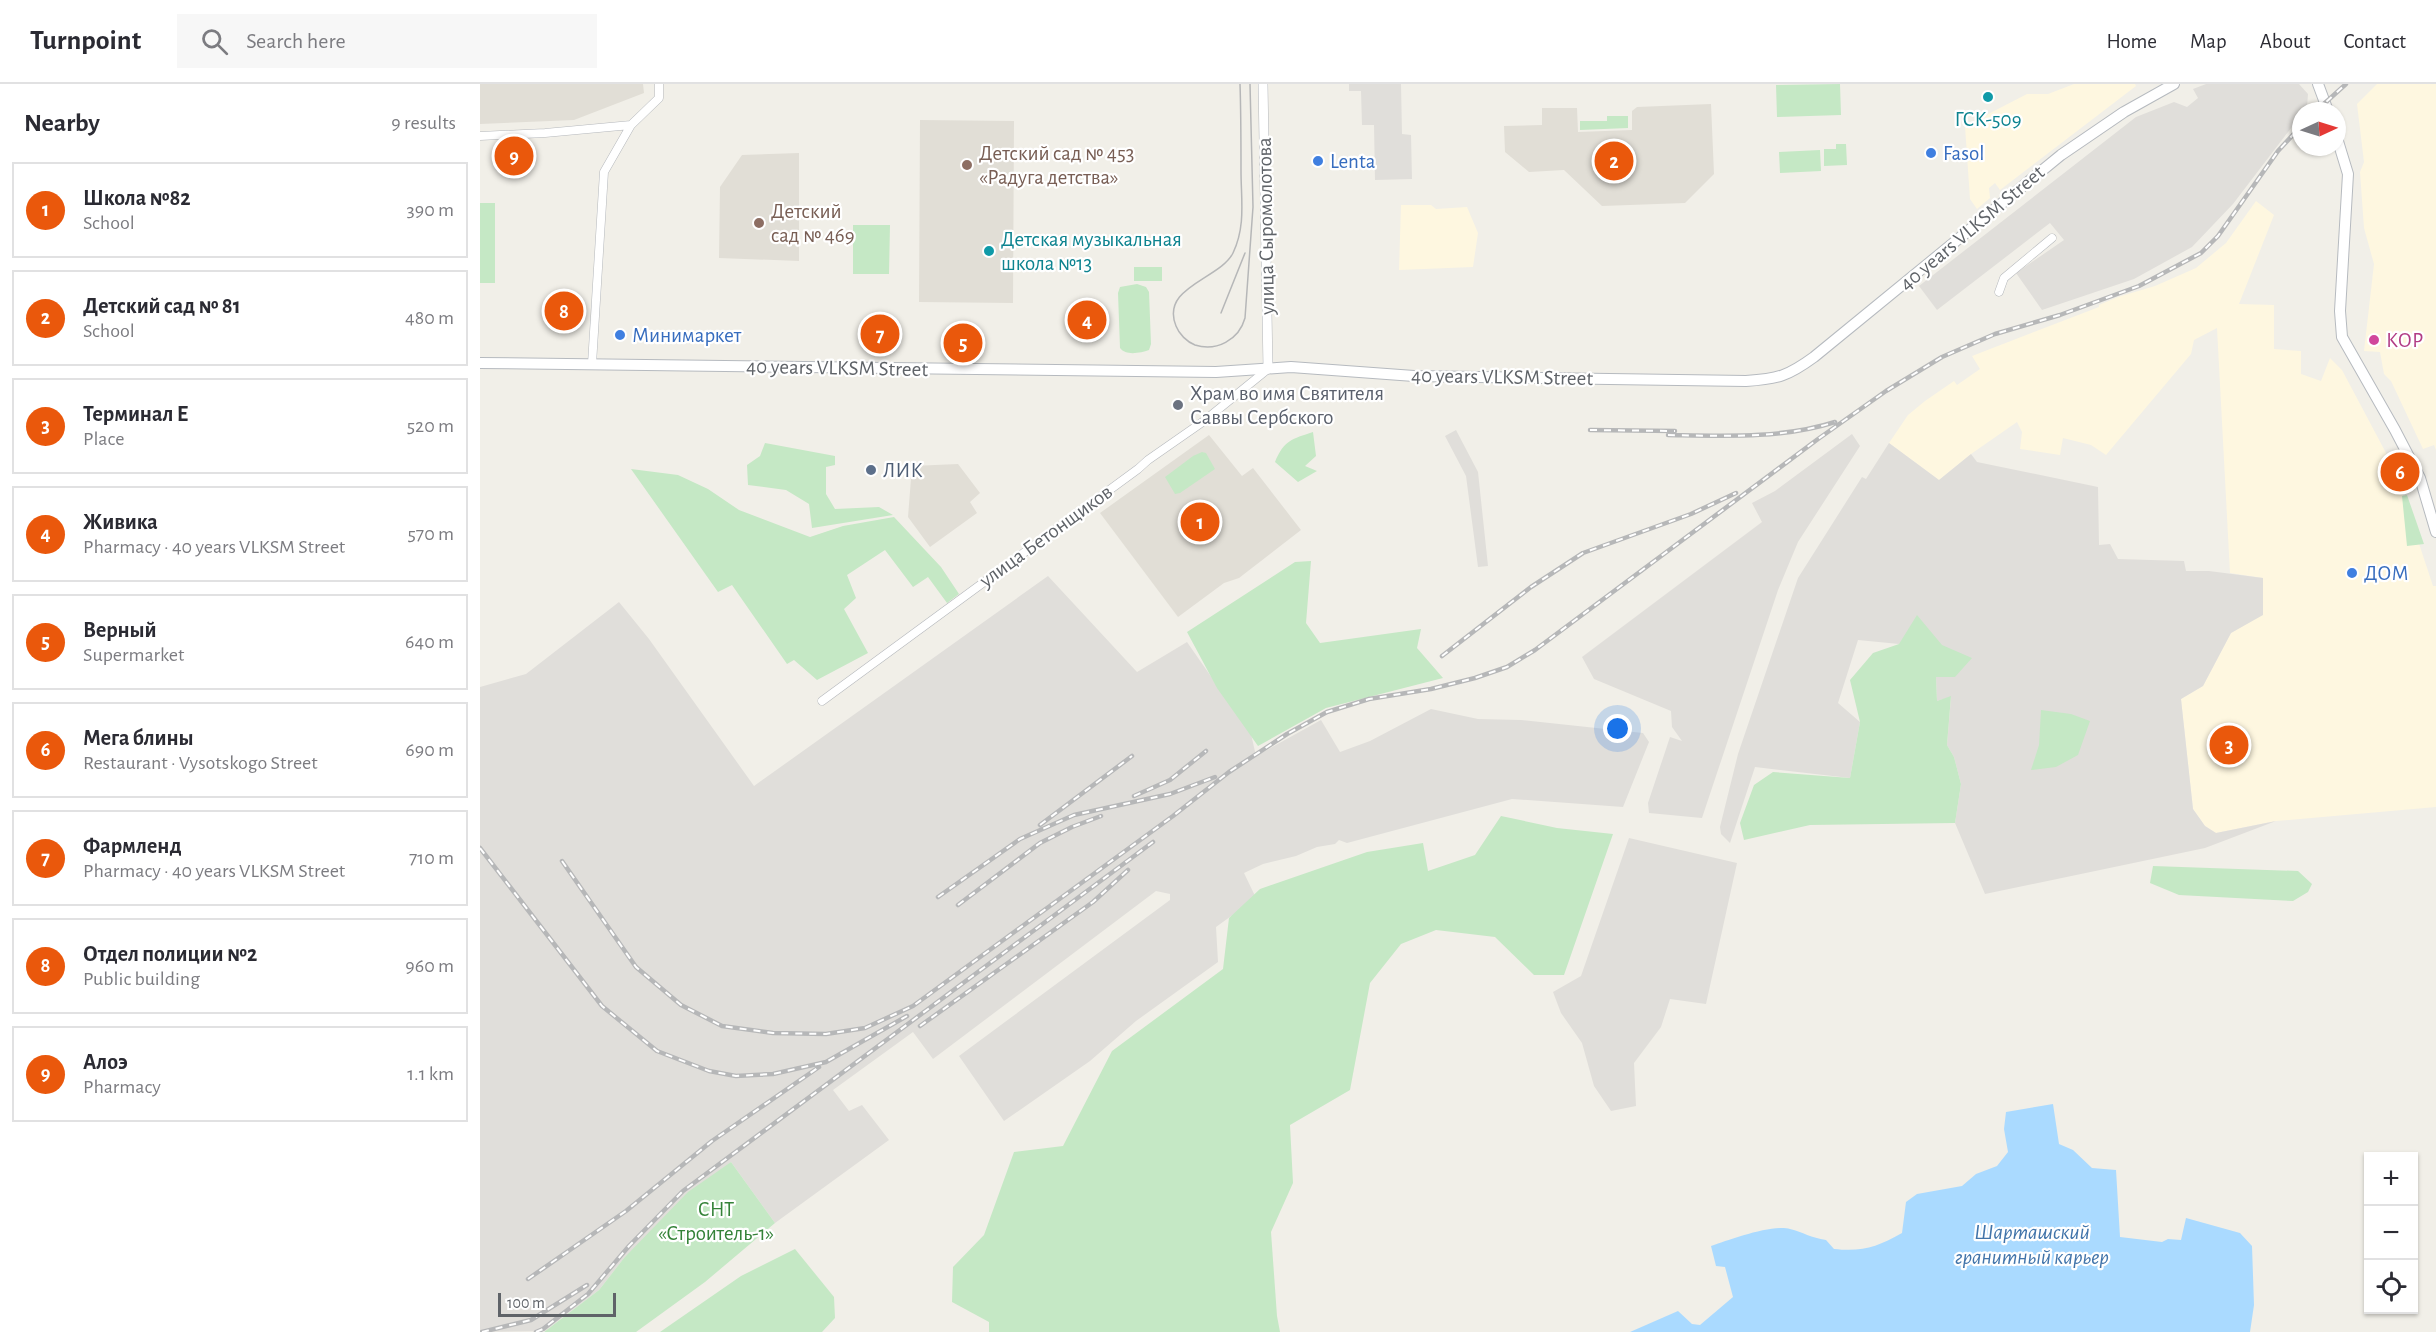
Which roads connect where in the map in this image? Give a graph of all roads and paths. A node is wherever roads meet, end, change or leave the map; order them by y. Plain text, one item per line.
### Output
1 (658, 84) edge
2 (1263, 84) edge
3 (2174, 84) edge
4 (2318, 84) edge
5 (2325, 102) edge
6 (631, 125) junction
7 (480, 136) edge
8 (2342, 156) edge
9 (2052, 238) dead end
10 (1999, 292) dead end
11 (480, 363) edge
12 (592, 364) junction
13 (1268, 369) junction
14 (2436, 532) edge
15 (822, 701) dead end

1 - 6 street
2 - 13 street, улица Сыромолотова
3 - 13 main road, 40 years VLKSM Street
4 - 5 main road
6 - 7 street
6 - 12 street
8 - 14 main road
9 - 10 street
11 - 12 main road, 40 years VLKSM Street
12 - 13 main road, 40 years VLKSM Street
13 - 15 street, улица Бетонщиков

